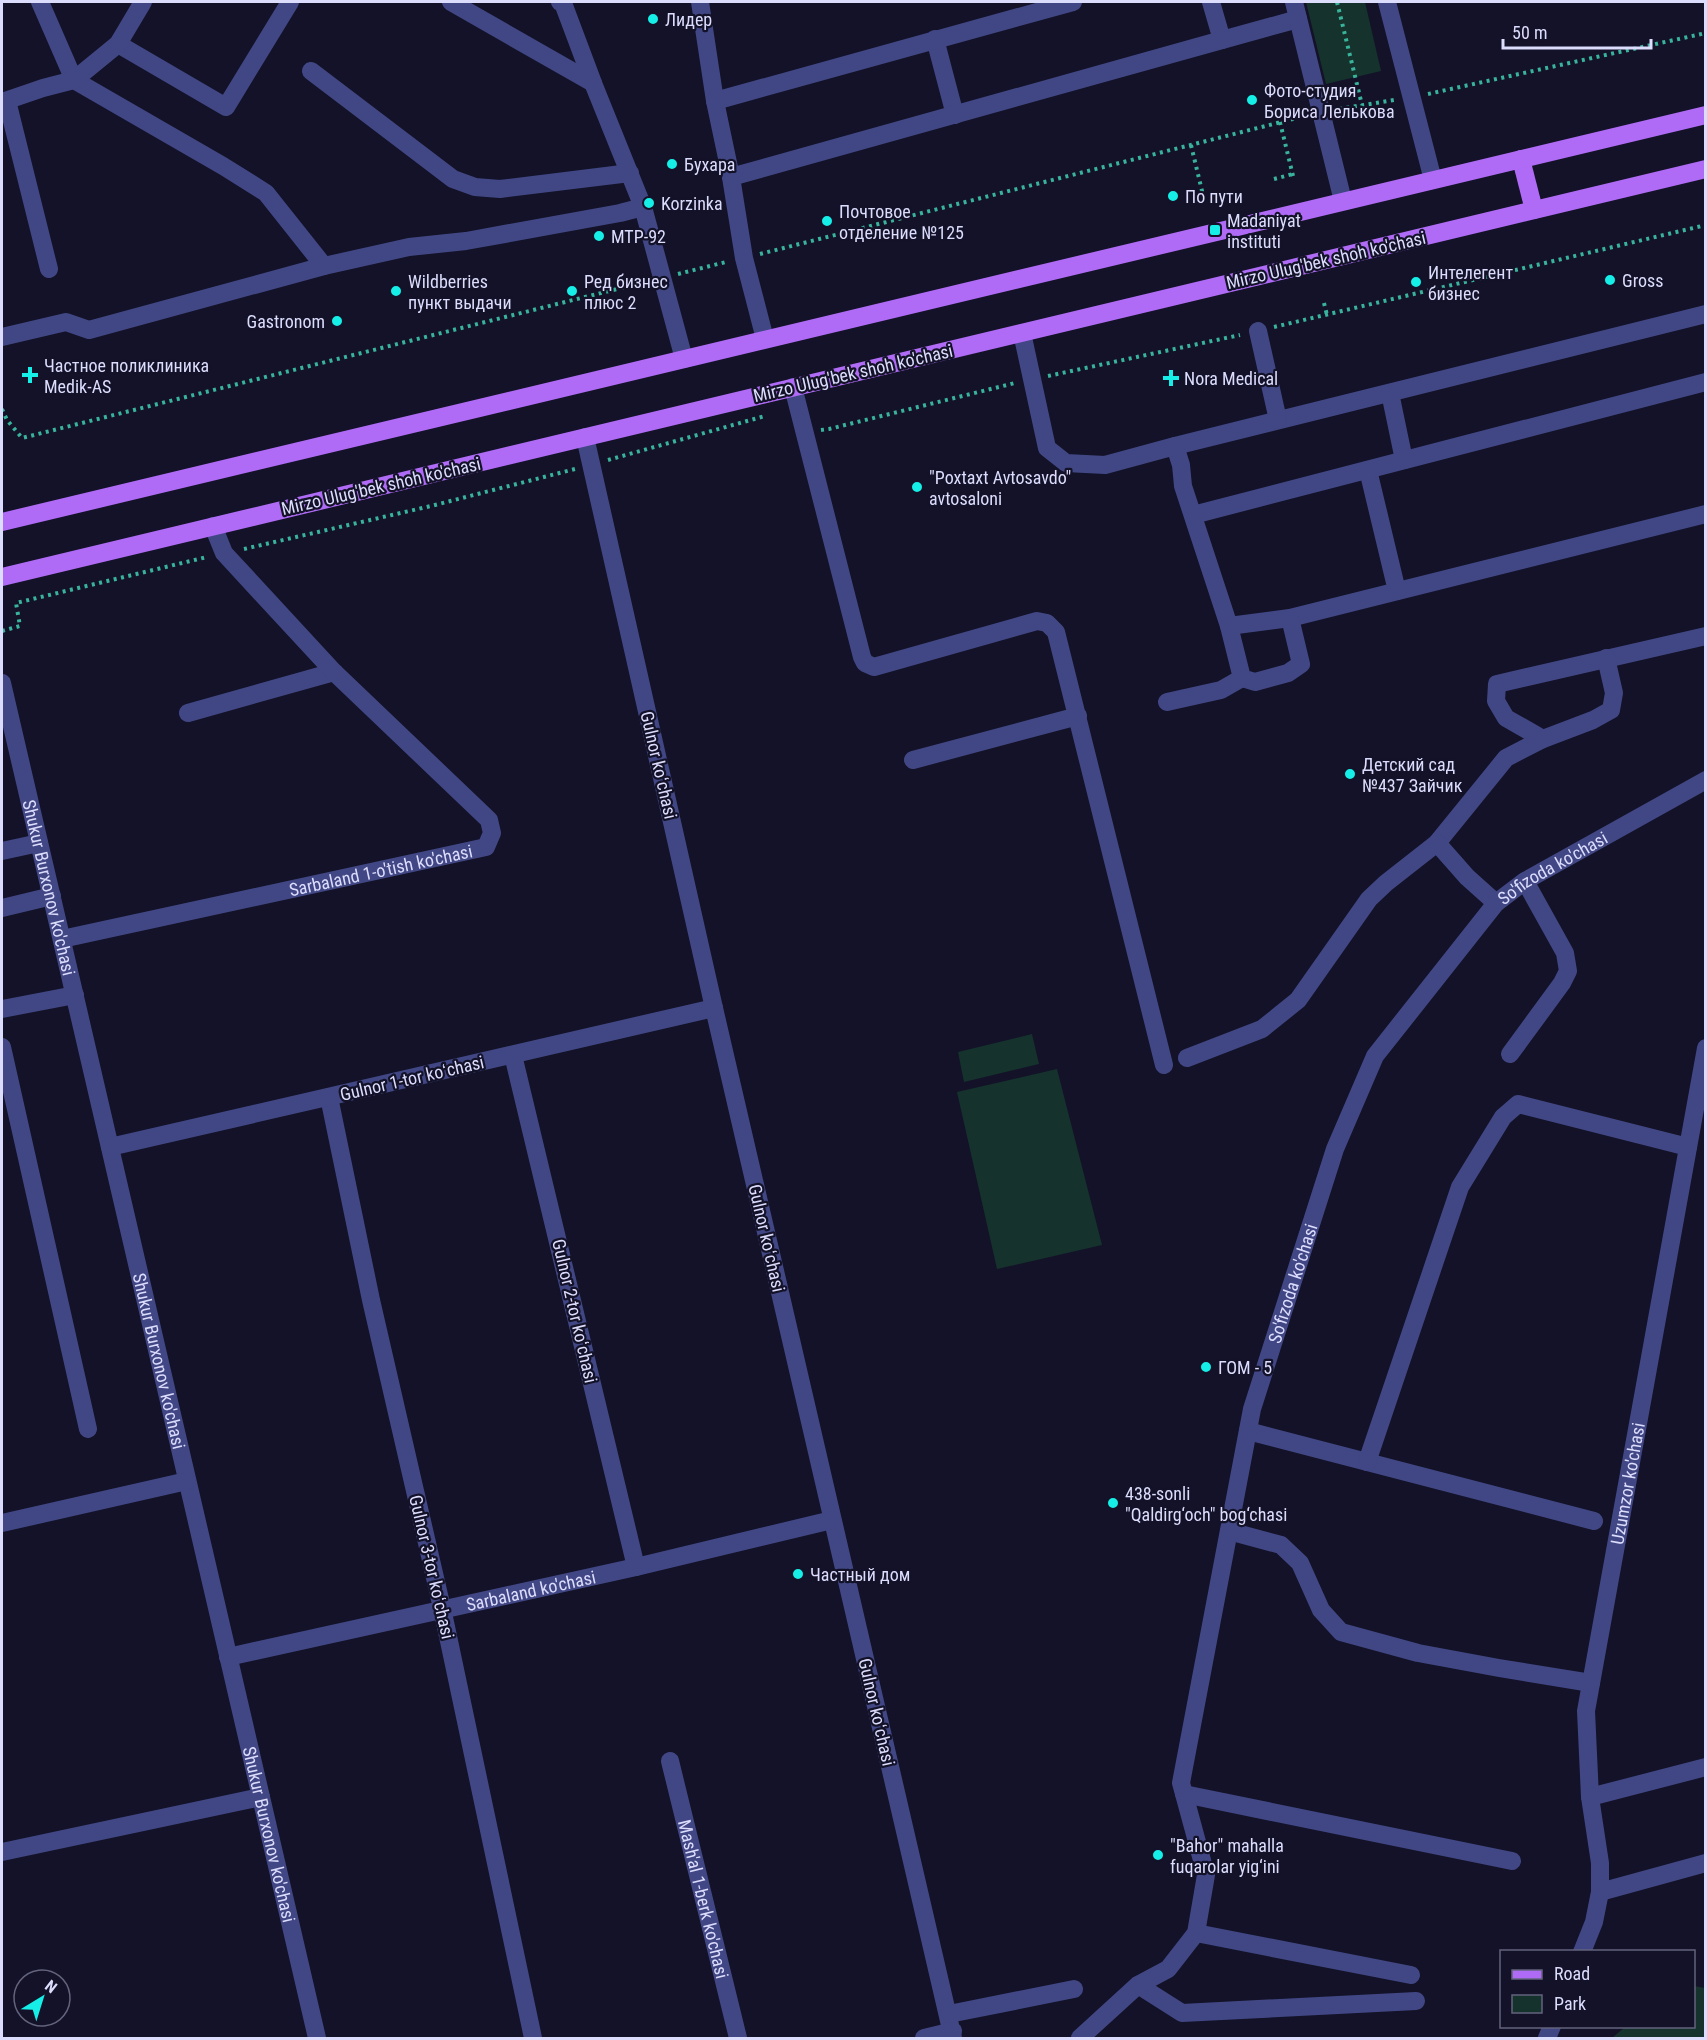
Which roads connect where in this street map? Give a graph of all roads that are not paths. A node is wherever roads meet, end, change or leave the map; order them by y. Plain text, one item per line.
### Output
1 (40, 2) edge
2 (143, 2) edge
3 (290, 2) edge
4 (451, 2) edge
5 (562, 2) edge
6 (700, 2) edge
7 (1073, 2) edge
8 (1211, 2) edge
9 (1387, 2) edge
10 (1296, 10) edge
11 (935, 39) junction
12 (1222, 40) junction
13 (118, 44) junction
14 (311, 70) dead end
15 (74, 80) junction
16 (593, 83) junction
17 (715, 100) junction
18 (4, 102) edge
19 (955, 115) junction
20 (1706, 115) edge
21 (1521, 159) junction
22 (1706, 169) edge
23 (630, 173) junction
24 (731, 177) junction
25 (1433, 180) junction
26 (1343, 201) junction
27 (643, 207) junction
28 (1534, 210) junction
29 (324, 266) junction
30 (49, 269) dead end
31 (1706, 314) edge
32 (1264, 330) road end
33 (1022, 333) junction
34 (2, 337) edge
35 (765, 339) junction
36 (684, 359) junction
37 (1706, 382) edge
38 (793, 387) junction
39 (1390, 393) junction
40 (1278, 420) junction
41 (585, 437) junction
42 (1175, 446) junction
43 (1404, 460) junction
44 (1368, 470) junction
45 (1706, 514) edge
46 (1192, 515) junction
47 (2, 522) edge
48 (213, 526) junction
49 (2, 577) edge
50 (1397, 591) junction
51 (1290, 618) junction
52 (1229, 627) junction
53 (1706, 636) edge
54 (1606, 658) junction
55 (334, 672) junction
56 (1242, 678) junction
57 (2, 683) edge
58 (1167, 702) dead end
59 (188, 713) dead end
60 (1078, 716) junction
61 (1543, 739) junction
62 (913, 760) dead end
63 (1706, 780) edge
64 (39, 843) junction
65 (1437, 843) junction
66 (2, 851) edge
67 (1525, 881) junction
68 (52, 896) junction
69 (1496, 903) junction
70 (2, 908) edge
71 (62, 939) junction
72 (75, 995) junction
73 (714, 1008) junction
74 (2, 1010) edge
75 (2, 1047) edge
76 (1706, 1048) edge
77 (1510, 1054) dead end
78 (513, 1055) junction
79 (1187, 1058) dead end
80 (1164, 1065) dead end
81 (329, 1097) junction
82 (110, 1147) junction
83 (1688, 1148) junction
84 (87, 1429) dead end
85 (1248, 1431) junction
86 (1367, 1462) junction
87 (187, 1481) junction
88 (832, 1520) junction
89 (1594, 1521) dead end
90 (2, 1523) edge
91 (1229, 1531) junction
92 (636, 1567) junction
93 (442, 1608) junction
94 (228, 1657) junction
95 (1591, 1683) junction
96 (670, 1761) dead end
97 (1706, 1767) edge
98 (1184, 1794) junction
99 (261, 1797) junction
100 (1590, 1797) junction
101 (2, 1851) edge
102 (1512, 1861) dead end
103 (1706, 1863) edge
104 (1600, 1893) junction
105 (1196, 1933) junction
106 (1583, 1950) edge
107 (1411, 1975) dead end
108 (1138, 1985) junction
109 (1074, 1989) dead end
110 (1416, 2001) dead end
111 (952, 2028) edge
112 (317, 2038) edge
113 (533, 2038) edge
114 (738, 2038) edge
115 (924, 2038) edge
116 (1080, 2038) edge

1 - 15 street
2 - 13 street
3 - 13 street
4 - 16 street
5 - 16 street
6 - 17 street
7 - 11 street
8 - 12 street
9 - 25 street
10 - 12 street
10 - 26 street
11 - 17 street
11 - 19 street
12 - 19 street
13 - 15 street
14 - 23 street
15 - 18 street
15 - 29 street
16 - 23 street
17 - 24 street
18 - 30 street
19 - 24 street
20 - 21 main road
21 - 25 main road
21 - 28 main road
22 - 28 main road, Mirzo Ulug'bek shoh ko'chasi
23 - 27 street
24 - 35 street
25 - 26 main road
26 - 35 main road
27 - 29 street
27 - 36 street
28 - 33 main road, Mirzo Ulug'bek shoh ko'chasi
29 - 34 street
31 - 39 street
32 - 40 street
33 - 38 main road, Mirzo Ulug'bek shoh ko'chasi
33 - 42 street
35 - 36 main road
36 - 47 main road
37 - 43 street
38 - 41 main road, Mirzo Ulug'bek shoh ko'chasi
38 - 60 street
39 - 40 street
39 - 43 street
40 - 42 street
41 - 48 main road, Mirzo Ulug'bek shoh ko'chasi
41 - 73 street, Gulnor koʻchasi
42 - 46 street
43 - 44 street
44 - 46 street
44 - 50 street
45 - 50 street
46 - 52 street
48 - 49 main road, Mirzo Ulug'bek shoh ko'chasi
48 - 55 street, Sarbaland 1-o'tish ko'chasi
50 - 51 street
51 - 52 street
51 - 56 street
52 - 56 street
53 - 54 street
54 - 61 street
54 - 61 street
55 - 59 street
55 - 71 street, Sarbaland 1-o'tish ko'chasi
56 - 58 street
57 - 64 street, Shukur Burxonov ko'chasi
60 - 62 street
60 - 80 street
61 - 65 street
63 - 67 street, So'fizoda ko'chasi
64 - 66 street
64 - 68 street, Shukur Burxonov ko'chasi
65 - 69 street
65 - 79 street
67 - 69 street, So'fizoda ko'chasi
67 - 77 street
68 - 70 street
68 - 71 street, Shukur Burxonov ko'chasi
69 - 85 street, So'fizoda ko'chasi
71 - 72 street, Shukur Burxonov ko'chasi
72 - 74 street
72 - 82 street, Shukur Burxonov ko'chasi
73 - 78 street, Gulnor 1-tor koʻchasi
73 - 88 street, Gulnor koʻchasi
75 - 84 street
76 - 83 street, Uzumzor ko'chasi
78 - 81 street, Gulnor 1-tor koʻchasi
78 - 92 street, Gulnor 2-tor koʻchasi
81 - 82 street, Gulnor 1-tor koʻchasi
81 - 93 street, Gulnor 3-tor koʻchasi
82 - 87 street, Shukur Burxonov ko'chasi
83 - 86 street
83 - 95 street, Uzumzor ko'chasi
85 - 86 street
85 - 91 street, So'fizoda ko'chasi
86 - 89 street
87 - 90 street
87 - 94 street, Shukur Burxonov ko'chasi
88 - 92 street, Sarbaland ko'chasi
88 - 111 street, Gulnor koʻchasi
91 - 95 street
91 - 98 street, So'fizoda ko'chasi
92 - 93 street, Sarbaland ko'chasi
93 - 94 street, Sarbaland ko'chasi
93 - 113 street, Gulnor 3-tor koʻchasi
94 - 99 street, Shukur Burxonov ko'chasi
95 - 100 street, Uzumzor ko'chasi
96 - 114 street, Mash'al 1-berk ko'chasi
97 - 100 street
98 - 102 street
98 - 105 street, So'fizoda ko'chasi
99 - 101 street
99 - 112 street, Shukur Burxonov ko'chasi
100 - 104 street, Uzumzor ko'chasi
103 - 104 street
104 - 106 street, Uzumzor ko'chasi
105 - 107 street
105 - 108 street, So'fizoda ko'chasi
108 - 110 street
108 - 116 street, So'fizoda ko'chasi
109 - 111 street
111 - 115 street

